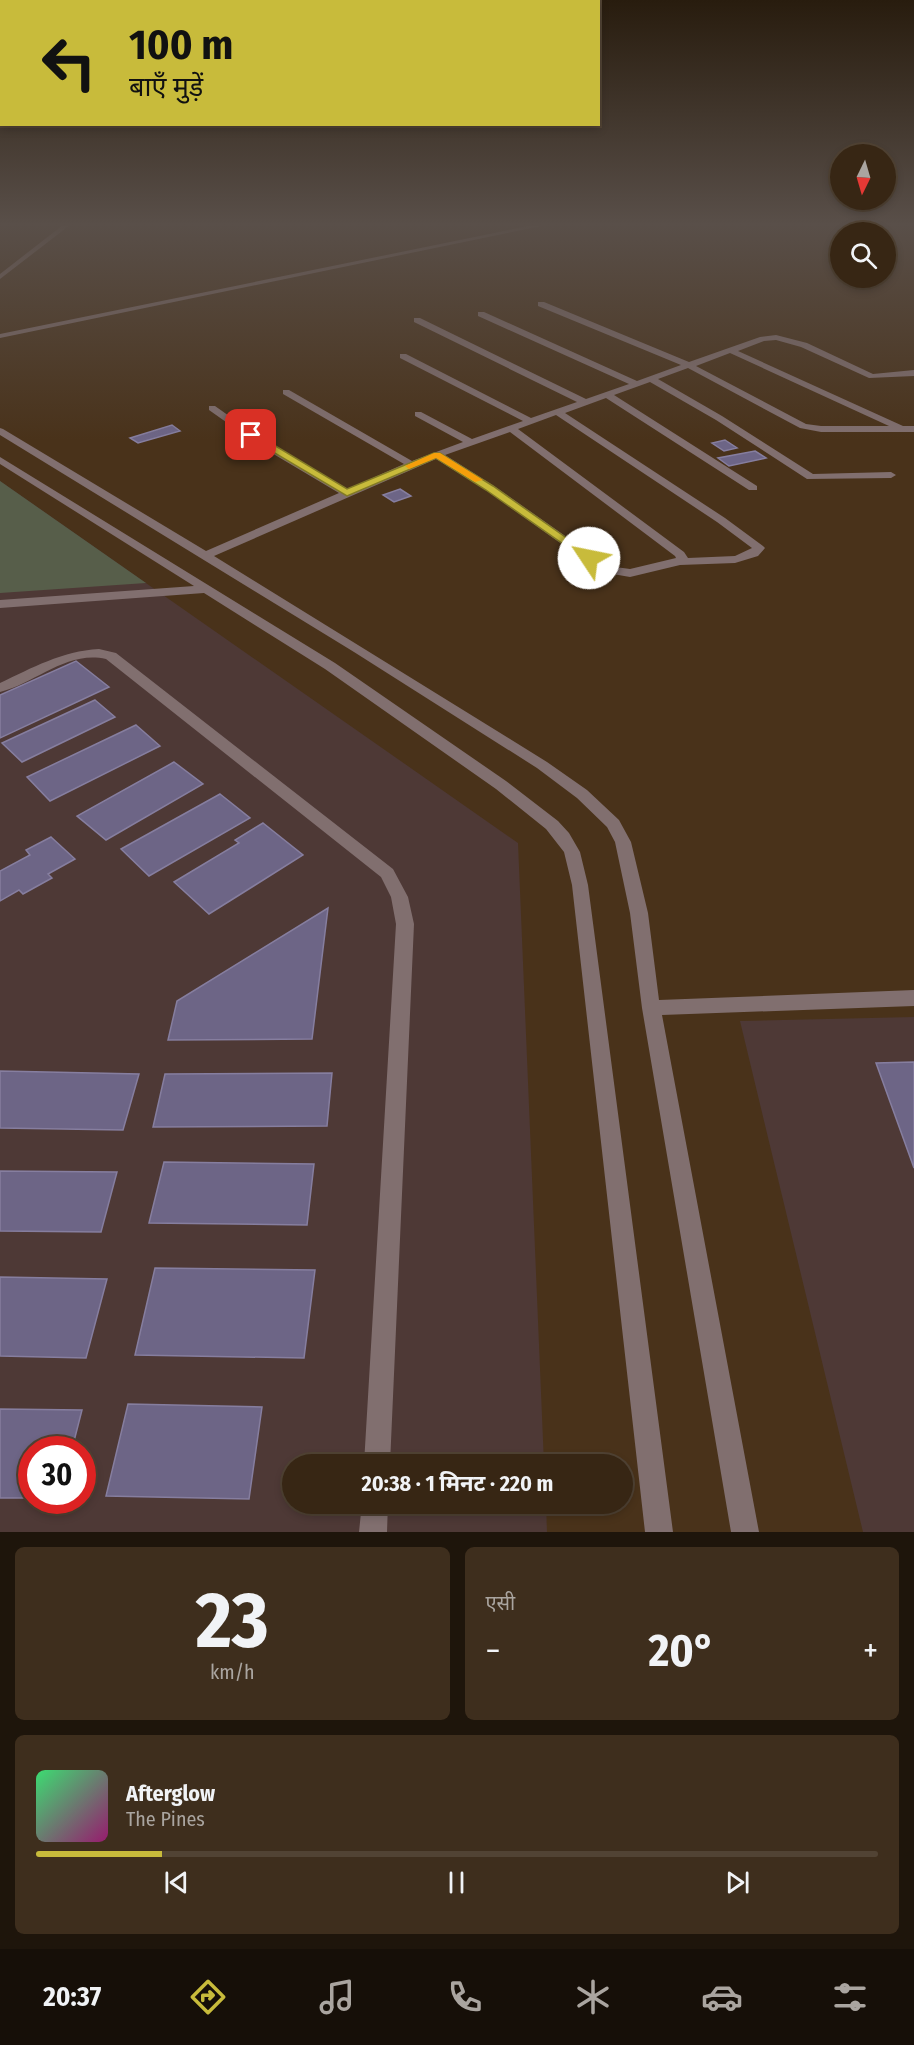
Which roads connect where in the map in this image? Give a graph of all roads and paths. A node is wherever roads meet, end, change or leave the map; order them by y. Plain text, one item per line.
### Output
1 (193, 296) edge
2 (541, 304) dead end
3 (481, 314) dead end
4 (417, 320) dead end
5 (0, 336) edge
6 (732, 351) junction
7 (404, 356) dead end
8 (690, 366) junction
9 (914, 373) edge
10 (651, 379) junction
11 (637, 384) junction
12 (286, 392) dead end
13 (607, 394) junction
14 (585, 402) junction
15 (212, 408) dead end
16 (556, 411) junction
17 (418, 414) dead end
18 (530, 421) junction
19 (510, 428) junction
20 (909, 429) edge
21 (0, 431) edge
22 (470, 442) junction
23 (437, 455) junction
24 (0, 460) edge
25 (412, 465) junction
26 (891, 475) dead end
27 (753, 488) dead end
28 (347, 493) junction
29 (205, 556) junction
30 (680, 561) junction
31 (205, 590) junction
32 (0, 604) edge
33 (0, 688) edge
34 (914, 998) edge
35 (651, 1008) junction
36 (378, 1454) edge
37 (374, 1514) edge
38 (373, 1532) edge
39 (659, 1532) edge
40 (745, 1532) edge

1 - 5 street
2 - 8 street
3 - 11 street
4 - 14 street
6 - 8 street
6 - 9 street
6 - 20 street
7 - 18 street
8 - 10 street
8 - 20 street
10 - 11 street
10 - 26 street
11 - 13 street
12 - 25 street
13 - 14 street
13 - 27 street
14 - 16 street
15 - 28 street
16 - 18 street
16 - 30 street
17 - 22 street
18 - 19 street
19 - 22 street
19 - 30 street
21 - 29 street
22 - 23 street
23 - 25 street
23 - 30 street
24 - 31 street
25 - 28 street
28 - 29 street
29 - 35 street
31 - 32 street
31 - 39 street
33 - 36 street
34 - 35 street
35 - 40 street
37 - 38 street

